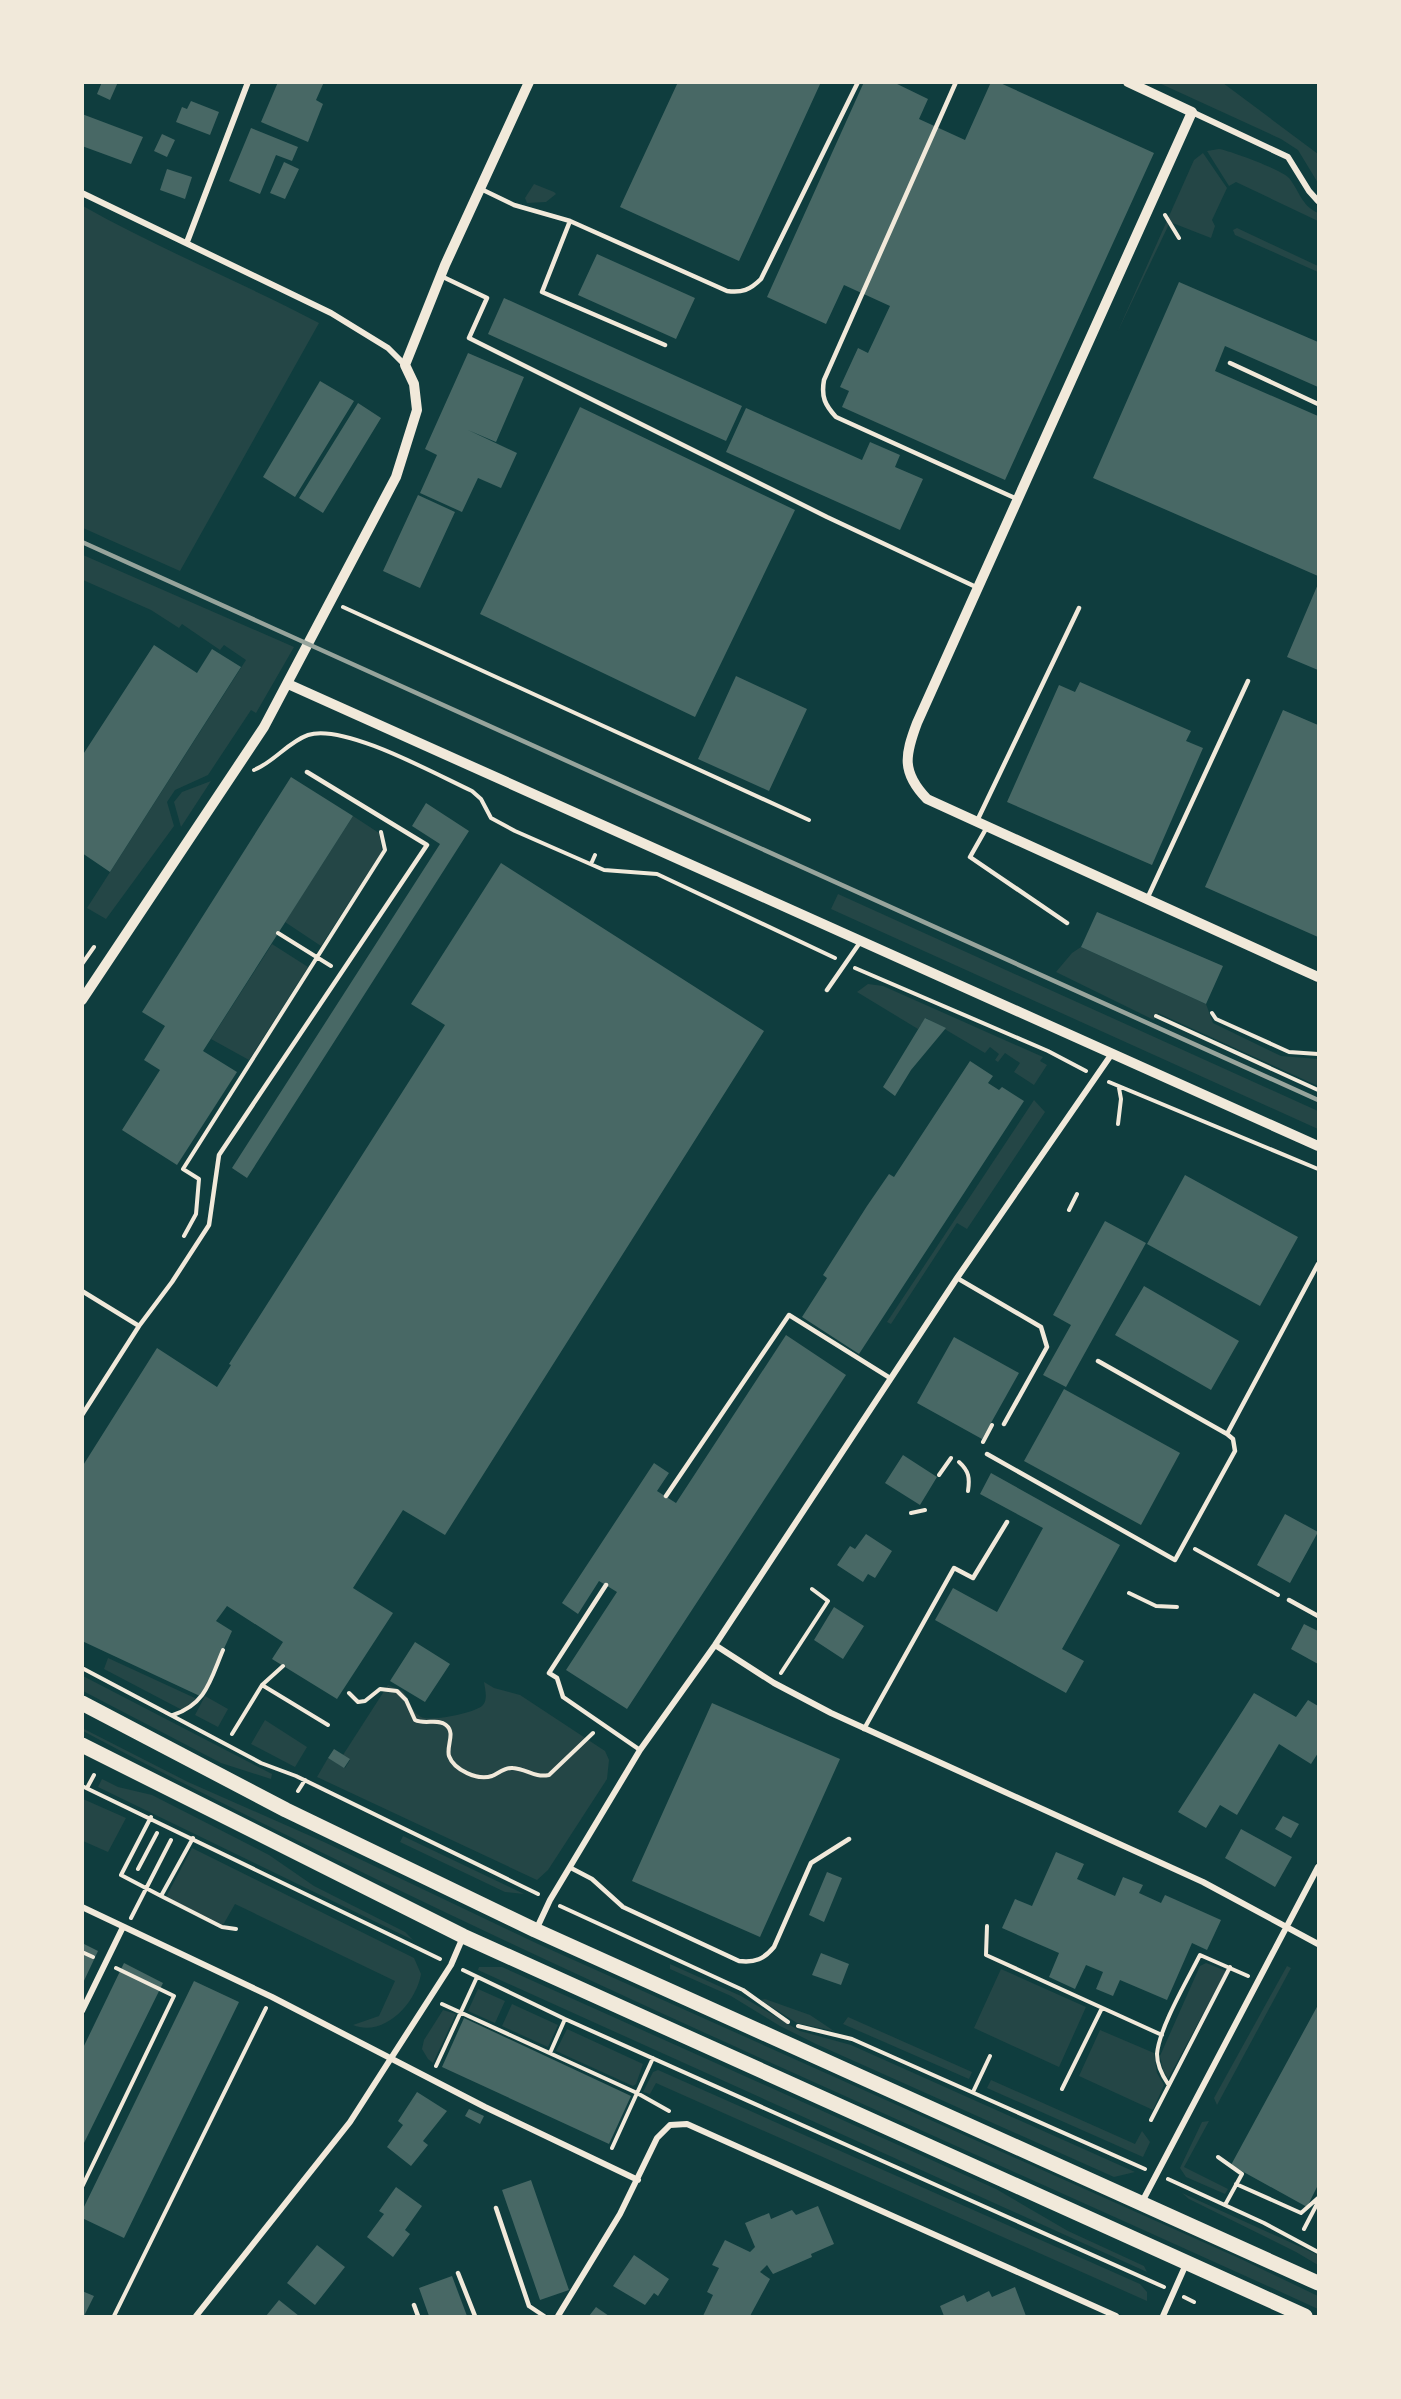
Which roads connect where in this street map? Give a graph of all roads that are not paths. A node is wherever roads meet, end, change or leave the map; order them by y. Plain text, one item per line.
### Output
1 (248, 82) edge
2 (529, 82) edge
3 (858, 82) edge
4 (956, 82) edge
5 (1128, 82) edge
6 (1192, 112) junction
7 (481, 189) junction
8 (82, 194) edge
9 (1318, 201) edge
10 (570, 221) junction
11 (187, 242) junction
12 (441, 276) junction
13 (665, 345) dead end
14 (1230, 363) dead end
15 (405, 365) junction
16 (1318, 404) edge
17 (1019, 500) junction
18 (979, 588) junction
19 (1079, 608) dead end
20 (1248, 681) dead end
21 (288, 684) junction
22 (307, 772) dead end
23 (976, 823) junction
24 (987, 827) junction
25 (1146, 899) junction
26 (1067, 923) dead end
27 (861, 940) junction
28 (1318, 977) edge
29 (827, 990) dead end
30 (82, 1000) edge
31 (1111, 1055) junction
32 (1318, 1146) edge
33 (1318, 1264) edge
34 (957, 1278) junction
35 (82, 1291) edge
36 (139, 1326) junction
37 (1098, 1360) dead end
38 (890, 1378) junction
39 (82, 1415) edge
40 (1004, 1424) dead end
41 (1227, 1434) junction
42 (987, 1454) dead end
43 (666, 1496) dead end
44 (1007, 1522) dead end
45 (606, 1585) dead end
46 (1288, 1600) dead end
47 (1318, 1616) edge
48 (715, 1645) junction
49 (82, 1703) edge
50 (864, 1729) junction
51 (82, 1745) edge
52 (640, 1750) junction
53 (849, 1839) dead end
54 (1318, 1867) edge
55 (571, 1868) junction
56 (82, 1907) edge
57 (1286, 1926) junction
58 (123, 1927) junction
59 (535, 1930) junction
60 (463, 1936) junction
61 (1318, 1944) edge
62 (82, 2011) edge
63 (389, 2058) junction
64 (638, 2180) junction
65 (1141, 2202) junction
66 (496, 2208) dead end
67 (1188, 2262) junction
68 (458, 2273) dead end
69 (1318, 2283) edge
70 (414, 2306) dead end
71 (196, 2316) edge
72 (418, 2316) edge
73 (475, 2316) edge
74 (544, 2316) edge
75 (558, 2316) edge
76 (1116, 2316) edge
77 (1163, 2316) edge
78 (1305, 2316) edge

1 - 11 street
2 - 7 street
3 - 10 lane
4 - 17 lane
5 - 6 street
6 - 9 street
6 - 17 street
7 - 10 lane
7 - 12 street
8 - 11 street
10 - 13 lane
11 - 15 street
12 - 15 street
12 - 18 lane
14 - 16 lane
15 - 21 street
17 - 18 street
18 - 23 street
19 - 23 lane
20 - 25 lane
21 - 27 street
21 - 30 street
22 - 36 lane
23 - 24 street
24 - 25 street
24 - 26 lane
25 - 28 street
27 - 29 lane
27 - 31 street
31 - 32 street
31 - 34 street
33 - 41 lane
34 - 38 street
34 - 40 lane
35 - 36 lane
36 - 39 lane
37 - 41 lane
38 - 43 lane
38 - 48 street
41 - 42 lane
44 - 50 lane
45 - 52 lane
46 - 47 lane
48 - 50 street
48 - 52 street
49 - 59 main road
50 - 57 street
51 - 60 main road
52 - 55 street
53 - 55 lane
54 - 57 street
55 - 59 street
56 - 58 street
57 - 61 street
57 - 65 street
58 - 62 street
58 - 63 street
59 - 65 main road
60 - 63 street
60 - 67 main road
63 - 64 street
63 - 71 street
64 - 75 street
64 - 76 street
65 - 69 main road
66 - 74 lane
67 - 77 street
67 - 78 main road
68 - 73 lane
70 - 72 lane

